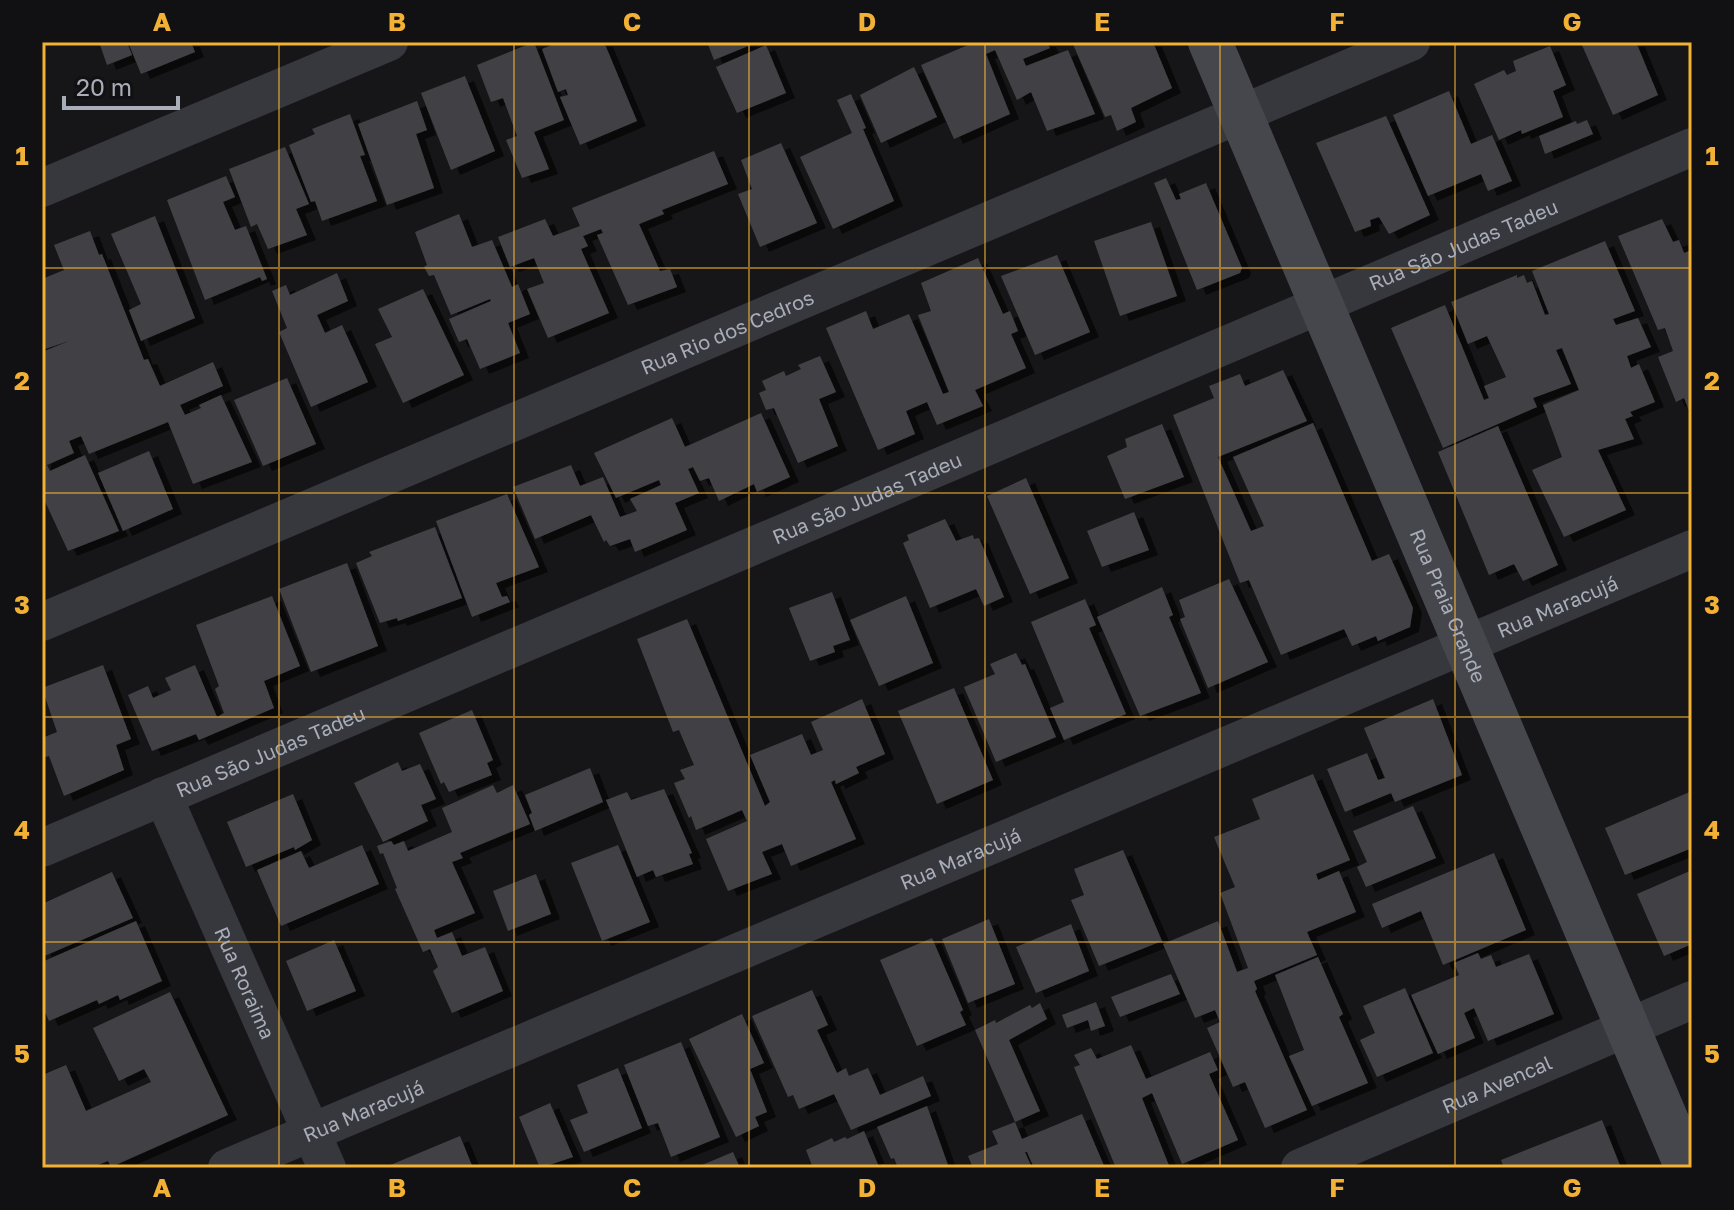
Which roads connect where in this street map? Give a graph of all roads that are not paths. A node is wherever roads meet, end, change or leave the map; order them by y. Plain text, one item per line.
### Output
1 (389, 42) edge
2 (1210, 42) edge
3 (1411, 42) edge
4 (1241, 114) junction
5 (1692, 147) edge
6 (42, 188) edge
7 (1321, 304) junction
8 (1692, 549) edge
9 (42, 622) edge
10 (1465, 645) junction
11 (163, 796) junction
12 (42, 848) edge
13 (1692, 1000) edge
14 (1627, 1028) junction
15 (311, 1133) junction
16 (227, 1168) edge
17 (327, 1168) edge
18 (1300, 1168) edge
19 (1687, 1168) edge

1 - 6 street
2 - 4 street, Rua Praia Grande
3 - 4 street, Rua Rio dos Cedros
4 - 7 street, Rua Praia Grande
4 - 9 street, Rua Rio dos Cedros
5 - 7 street, Rua São Judas Tadeu
7 - 10 street, Rua Praia Grande
7 - 11 street, Rua São Judas Tadeu
8 - 10 street, Rua Maracujá
10 - 14 street, Rua Praia Grande
10 - 15 street, Rua Maracujá
11 - 12 street, Rua São Judas Tadeu
11 - 15 street, Rua Roraima
13 - 14 street, Rua Avencal
14 - 18 street, Rua Avencal
14 - 19 street, Rua Praia Grande
15 - 16 street, Rua Maracujá
15 - 17 street, Rua Roraima

